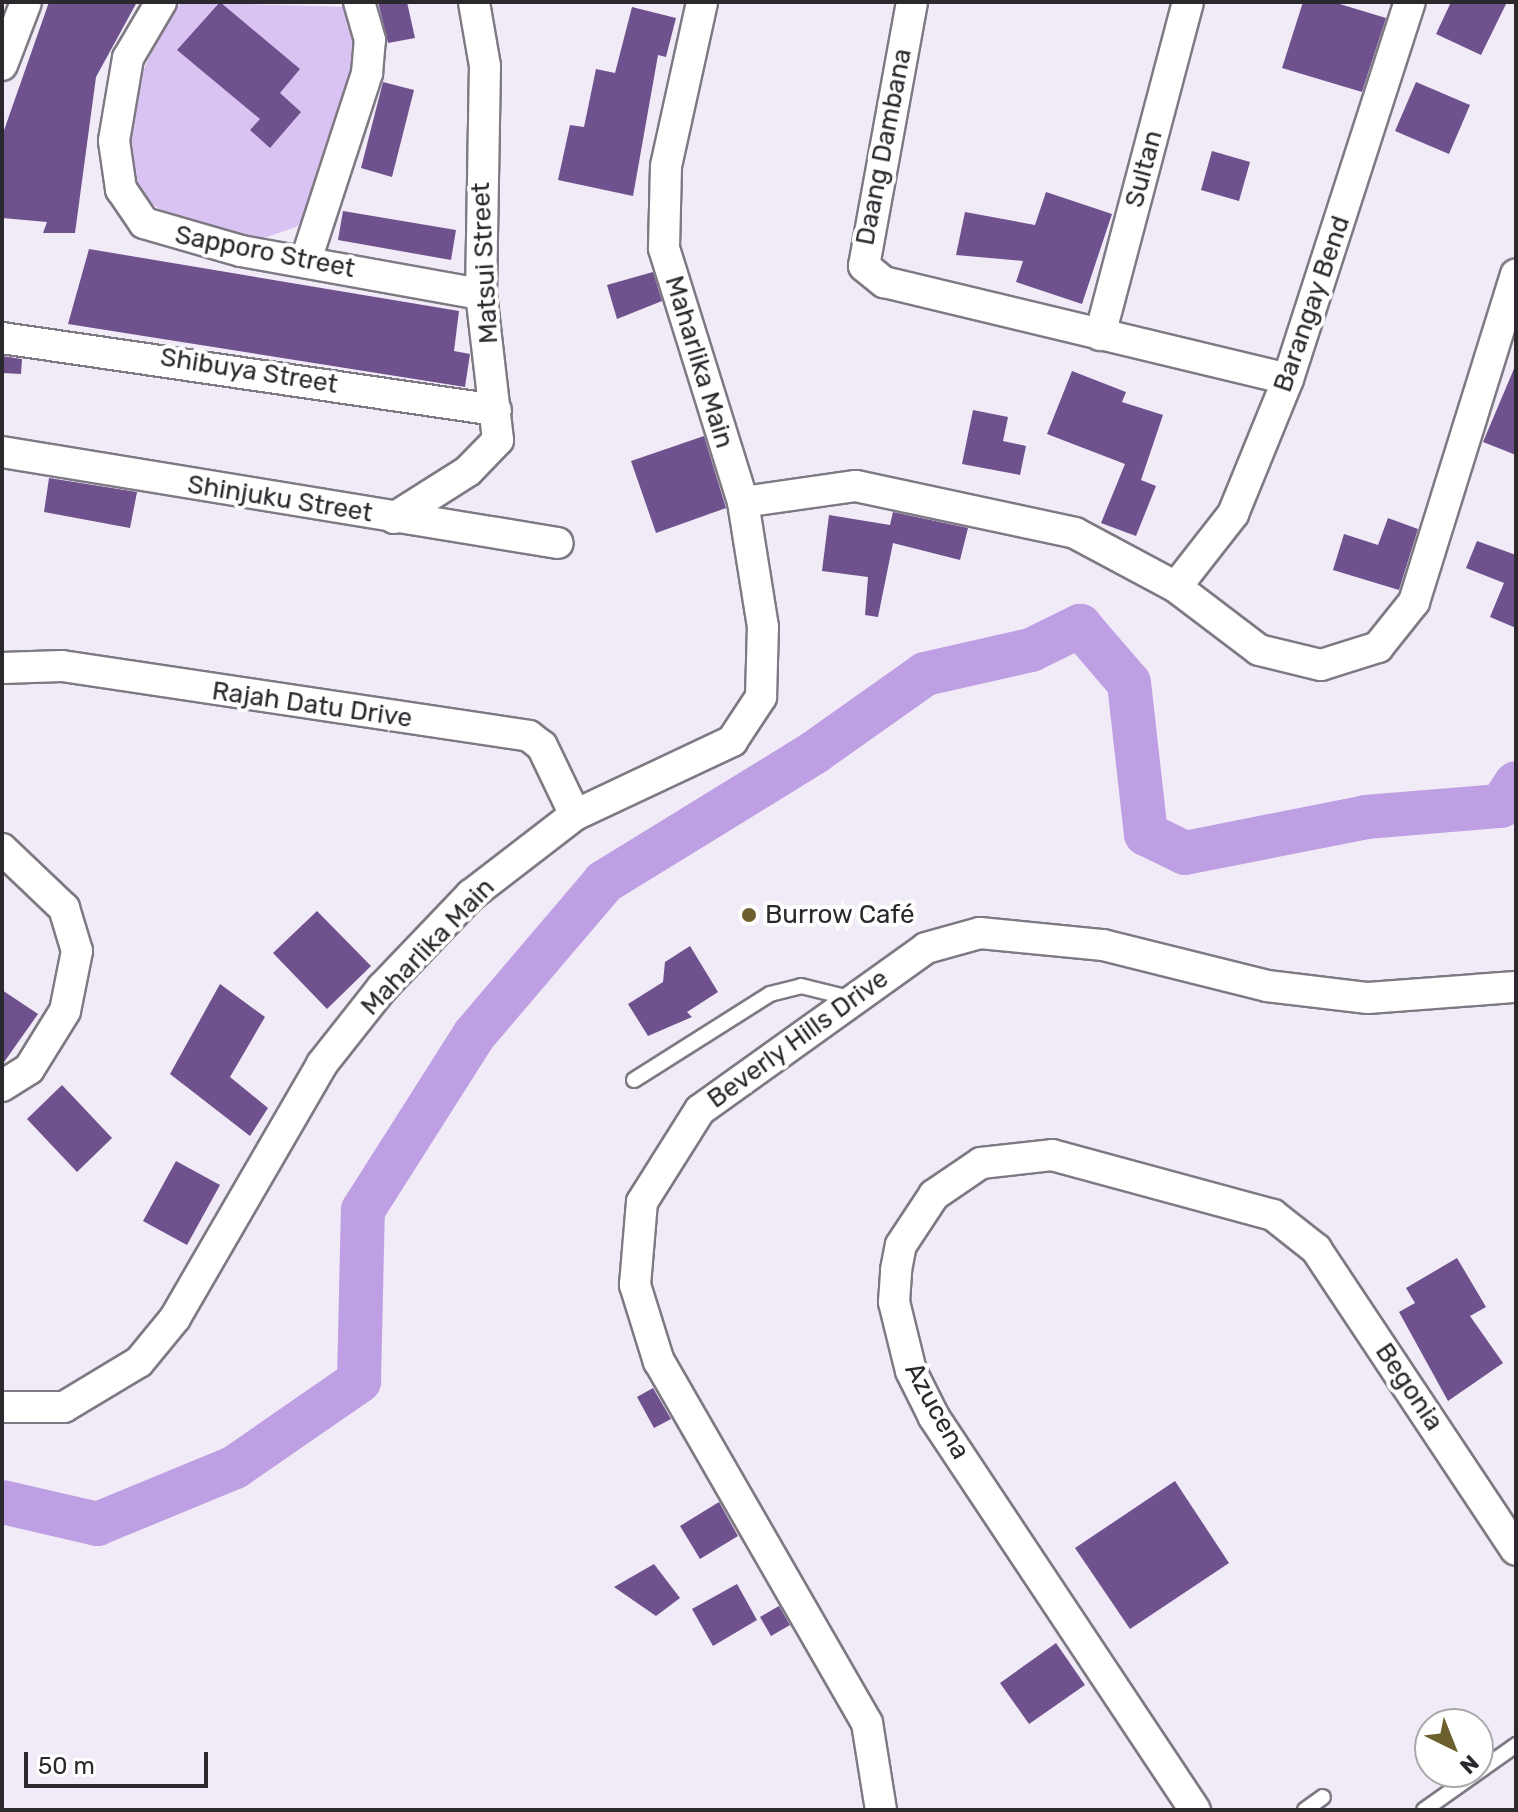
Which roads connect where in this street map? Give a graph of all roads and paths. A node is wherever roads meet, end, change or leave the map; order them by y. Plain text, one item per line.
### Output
1 (26, 2) edge
2 (161, 2) edge
3 (359, 2) edge
4 (474, 2) edge
5 (702, 2) edge
6 (912, 2) edge
7 (1188, 2) edge
8 (1410, 2) edge
9 (2, 65) edge
10 (306, 260) junction
11 (1516, 275) edge
12 (481, 294) junction
13 (1100, 335) junction
14 (2, 338) edge
15 (1288, 379) junction
16 (496, 410) junction
17 (2, 452) edge
18 (743, 502) junction
19 (394, 518) junction
20 (558, 543) dead end
21 (1176, 587) junction
22 (2, 668) edge
23 (575, 815) junction
24 (2, 849) edge
25 (1516, 987) edge
26 (850, 998) junction
27 (634, 1080) dead end
28 (2, 1086) edge
29 (1294, 1229) joint
30 (2, 1407) edge
31 (1516, 1550) edge
32 (1516, 1745) edge
33 (1323, 1797) dead end
34 (881, 1810) edge
35 (1195, 1810) edge
36 (1305, 1810) edge
37 (1424, 1810) edge

1 - 9 street
2 - 10 street, Sapporo Street
3 - 10 street
4 - 12 street, Matsui Street
5 - 18 street, Maharlika Main
6 - 13 street, Daang Dambana
7 - 13 street, Sultan
8 - 15 street, Barangay Bend
10 - 12 street, Sapporo Street
11 - 21 street
12 - 16 street, Matsui Street
13 - 15 street
14 - 16 street, Shibuya Street
15 - 21 street, Barangay Bend
16 - 19 street, Matsui Street
17 - 19 street, Shinjuku Street
18 - 21 street
18 - 23 street, Maharlika Main
19 - 20 street, Shinjuku Street
22 - 23 street, Rajah Datu Drive
23 - 30 street, Maharlika Main
24 - 28 street
25 - 26 street, Beverly Hills Drive
26 - 27 lane
26 - 34 street, Beverly Hills Drive
29 - 31 street, Begonia
29 - 35 street, Azucena
32 - 37 lane
33 - 36 lane

